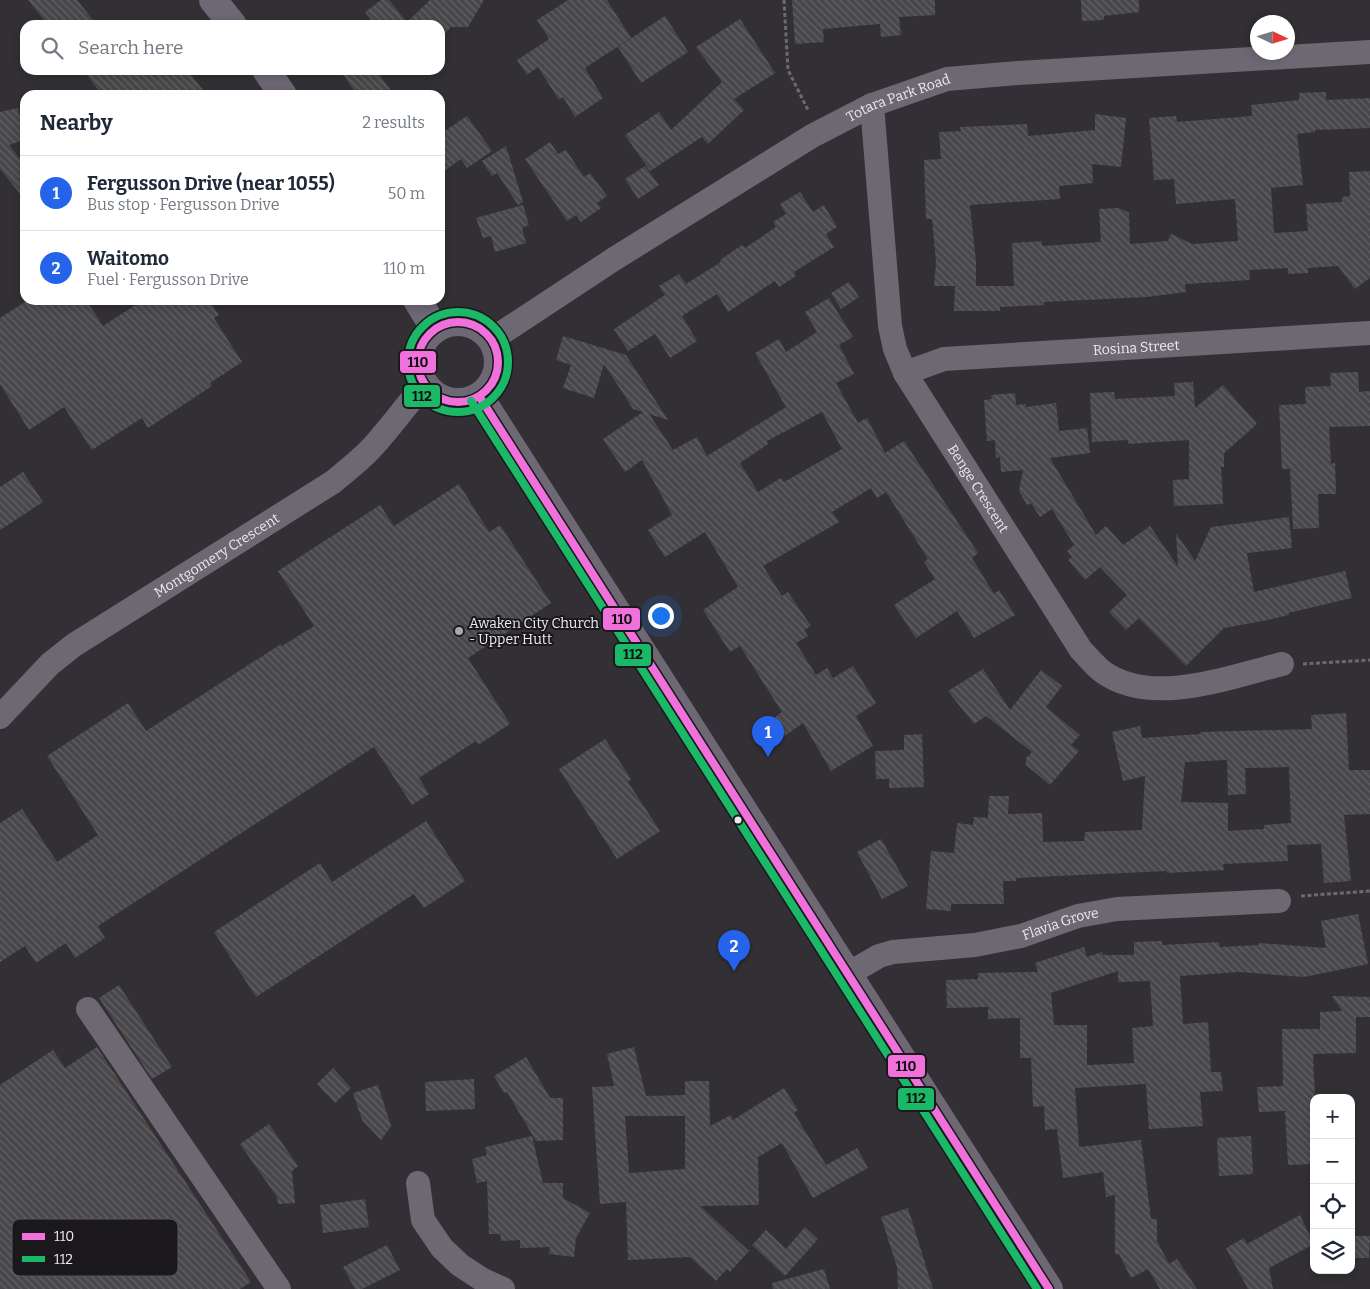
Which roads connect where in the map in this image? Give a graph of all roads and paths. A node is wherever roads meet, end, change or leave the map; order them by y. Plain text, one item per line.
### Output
1 (212, 0) edge
2 (784, 0) edge
3 (228, 20) edge
4 (1370, 52) edge
5 (269, 75) edge
6 (280, 90) edge
7 (872, 105) junction
8 (819, 132) junction
9 (419, 305) edge
10 (435, 329) junction
11 (1370, 333) edge
12 (491, 340) junction
13 (905, 373) junction
14 (425, 385) junction
15 (479, 396) junction
16 (1370, 660) edge
17 (1282, 664) joint
18 (0, 717) edge
19 (1370, 891) edge
20 (1279, 901) joint
21 (848, 974) junction
22 (88, 1009) dead end
23 (418, 1183) dead end
24 (279, 1289) edge
25 (503, 1289) edge
26 (1049, 1289) edge

1 - 3 main road
2 - 8 path
4 - 7 street, Totara Park Road
5 - 6 main road
7 - 8 street, Totara Park Road
7 - 13 street, Benge Crescent
8 - 12 street, Totara Park Road
9 - 10 main road
10 - 12 main road
10 - 14 main road
11 - 13 street, Rosina Street
12 - 15 main road
13 - 17 street, Benge Crescent
14 - 15 main road
14 - 18 street, Montgomery Crescent
15 - 21 main road
16 - 17 path
19 - 20 path
20 - 21 street, Flavia Grove
21 - 26 main road
22 - 24 street
23 - 25 street

